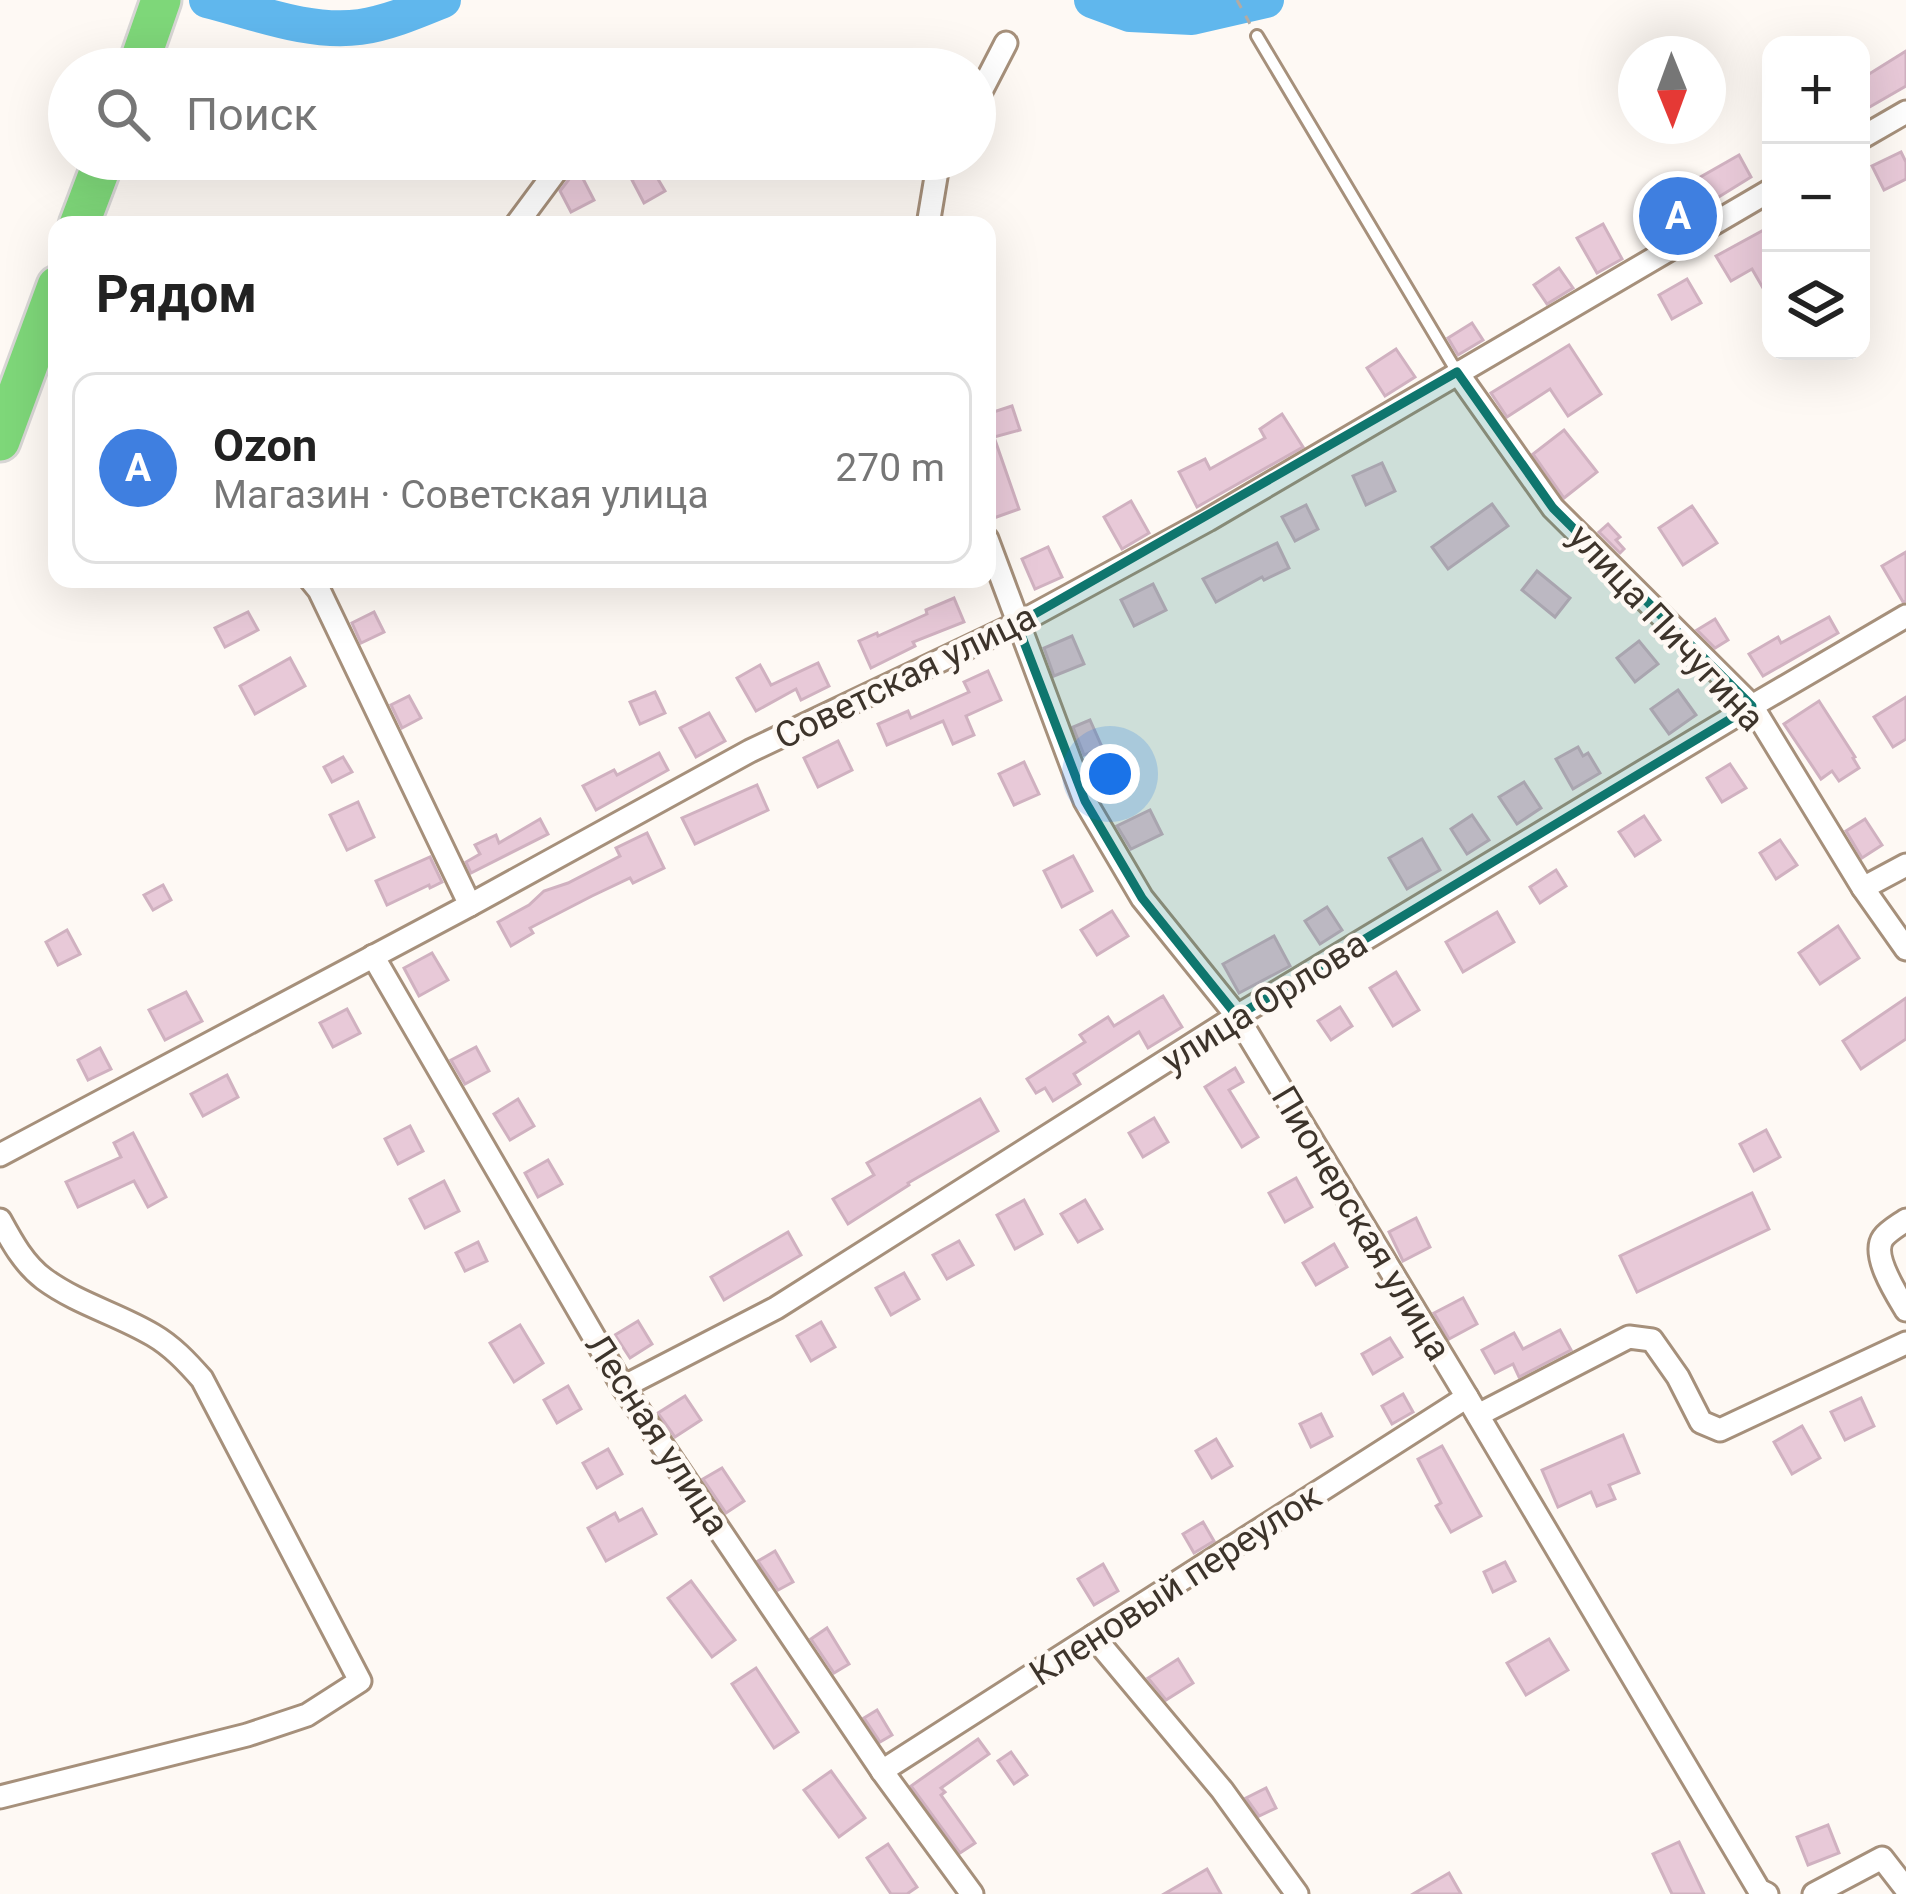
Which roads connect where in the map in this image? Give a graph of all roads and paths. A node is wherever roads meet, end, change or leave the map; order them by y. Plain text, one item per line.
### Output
1 (161, 0) edge
2 (1237, 0) edge
3 (1257, 36) joint
4 (1006, 43) dead end
5 (144, 48) edge
6 (996, 62) edge
7 (1906, 112) edge
8 (1870, 133) edge
9 (96, 180) edge
10 (549, 180) edge
11 (935, 180) edge
12 (1762, 195) edge
13 (82, 216) edge
14 (523, 216) edge
15 (929, 216) edge
16 (48, 310) edge
17 (1457, 372) junction
18 (0, 441) edge
19 (996, 564) edge
20 (317, 588) edge
21 (1906, 616) edge
22 (1017, 624) junction
23 (1752, 706) junction
24 (1906, 865) edge
25 (1863, 888) junction
26 (470, 905) junction
27 (1906, 949) edge
28 (373, 956) junction
29 (1237, 1016) junction
30 (0, 1155) edge
31 (0, 1220) edge
32 (1906, 1220) edge
33 (1906, 1310) edge
34 (1906, 1343) edge
35 (623, 1387) junction
36 (1473, 1406) junction
37 (1094, 1636) junction
38 (882, 1771) junction
39 (0, 1797) edge
40 (1906, 1889) edge
41 (972, 1894) edge
42 (1297, 1894) edge
43 (1767, 1894) edge
44 (1814, 1894) edge

1 - 5 highway
2 - 3 path
3 - 17 lane
4 - 6 street
7 - 8 street
9 - 13 highway
10 - 14 street
11 - 15 street
12 - 17 street, Советская улица
16 - 18 highway
17 - 22 street, Советская улица
17 - 23 street, улица Пичугина
19 - 22 street, Пионерская улица
20 - 26 street
21 - 23 street, улица Орлова
22 - 26 street, Советская улица
22 - 29 street, Пионерская улица
23 - 25 street, улица Пичугина
23 - 29 street, улица Орлова
24 - 25 street
25 - 27 street, улица Пичугина
26 - 28 street, Советская улица
28 - 30 street, Советская улица
28 - 35 street, Лесная улица
29 - 35 street, улица Орлова
29 - 36 street, Пионерская улица
31 - 39 street
32 - 33 street
34 - 36 street, Кленовый переулок
35 - 38 street, Лесная улица
36 - 37 street, Кленовый переулок
36 - 43 street, Пионерская улица
37 - 38 street, Кленовый переулок
37 - 42 street
38 - 41 street, Лесная улица
40 - 44 street

